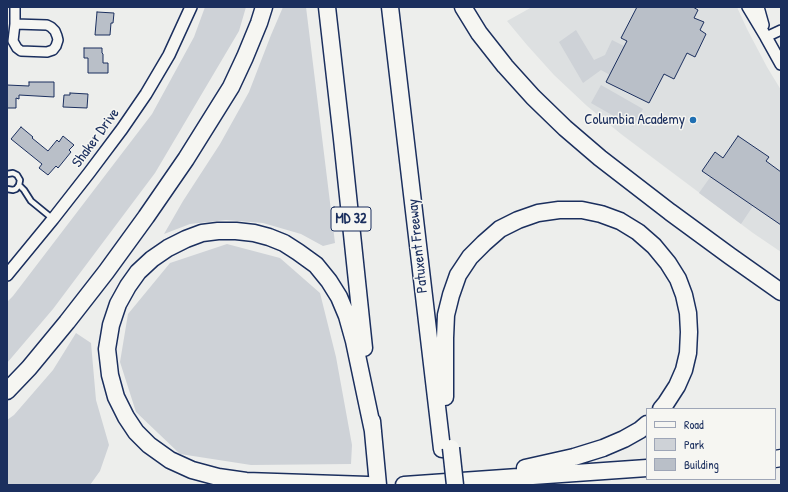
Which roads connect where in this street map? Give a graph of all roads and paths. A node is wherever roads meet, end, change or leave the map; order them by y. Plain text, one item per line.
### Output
1 (15, 7) edge
2 (191, 7) edge
3 (264, 7) edge
4 (327, 7) edge
5 (390, 7) edge
6 (463, 7) edge
7 (748, 7) edge
8 (758, 7) edge
9 (15, 24) junction
10 (781, 30) edge
11 (766, 37) junction
12 (781, 64) edge
13 (406, 134) junction
14 (7, 174) edge
15 (19, 185) junction
16 (7, 189) edge
17 (53, 220) junction
18 (7, 275) edge
19 (781, 292) edge
20 (7, 391) edge
21 (445, 397) junction
22 (662, 408) edge
23 (646, 425) edge
24 (373, 431) junction
25 (446, 449) junction
26 (646, 468) edge
27 (454, 484) edge
28 (368, 485) edge
29 (378, 485) edge
30 (404, 485) edge

1 - 9 street
2 - 17 street, Shaker Drive
3 - 20 highway
4 - 24 highway, MD 32
5 - 13 highway, Patuxent Freeway
6 - 19 highway
7 - 11 street
8 - 11 street
9 - 9 street
10 - 11 street
11 - 12 street
13 - 21 highway
13 - 25 highway, Patuxent Freeway
14 - 15 lane
15 - 16 lane
15 - 17 lane
17 - 18 street, Shaker Drive
21 - 22 highway
21 - 25 highway
23 - 27 highway
24 - 28 highway
24 - 29 highway, MD 32
25 - 27 highway, Patuxent Freeway
26 - 27 highway
27 - 30 highway

